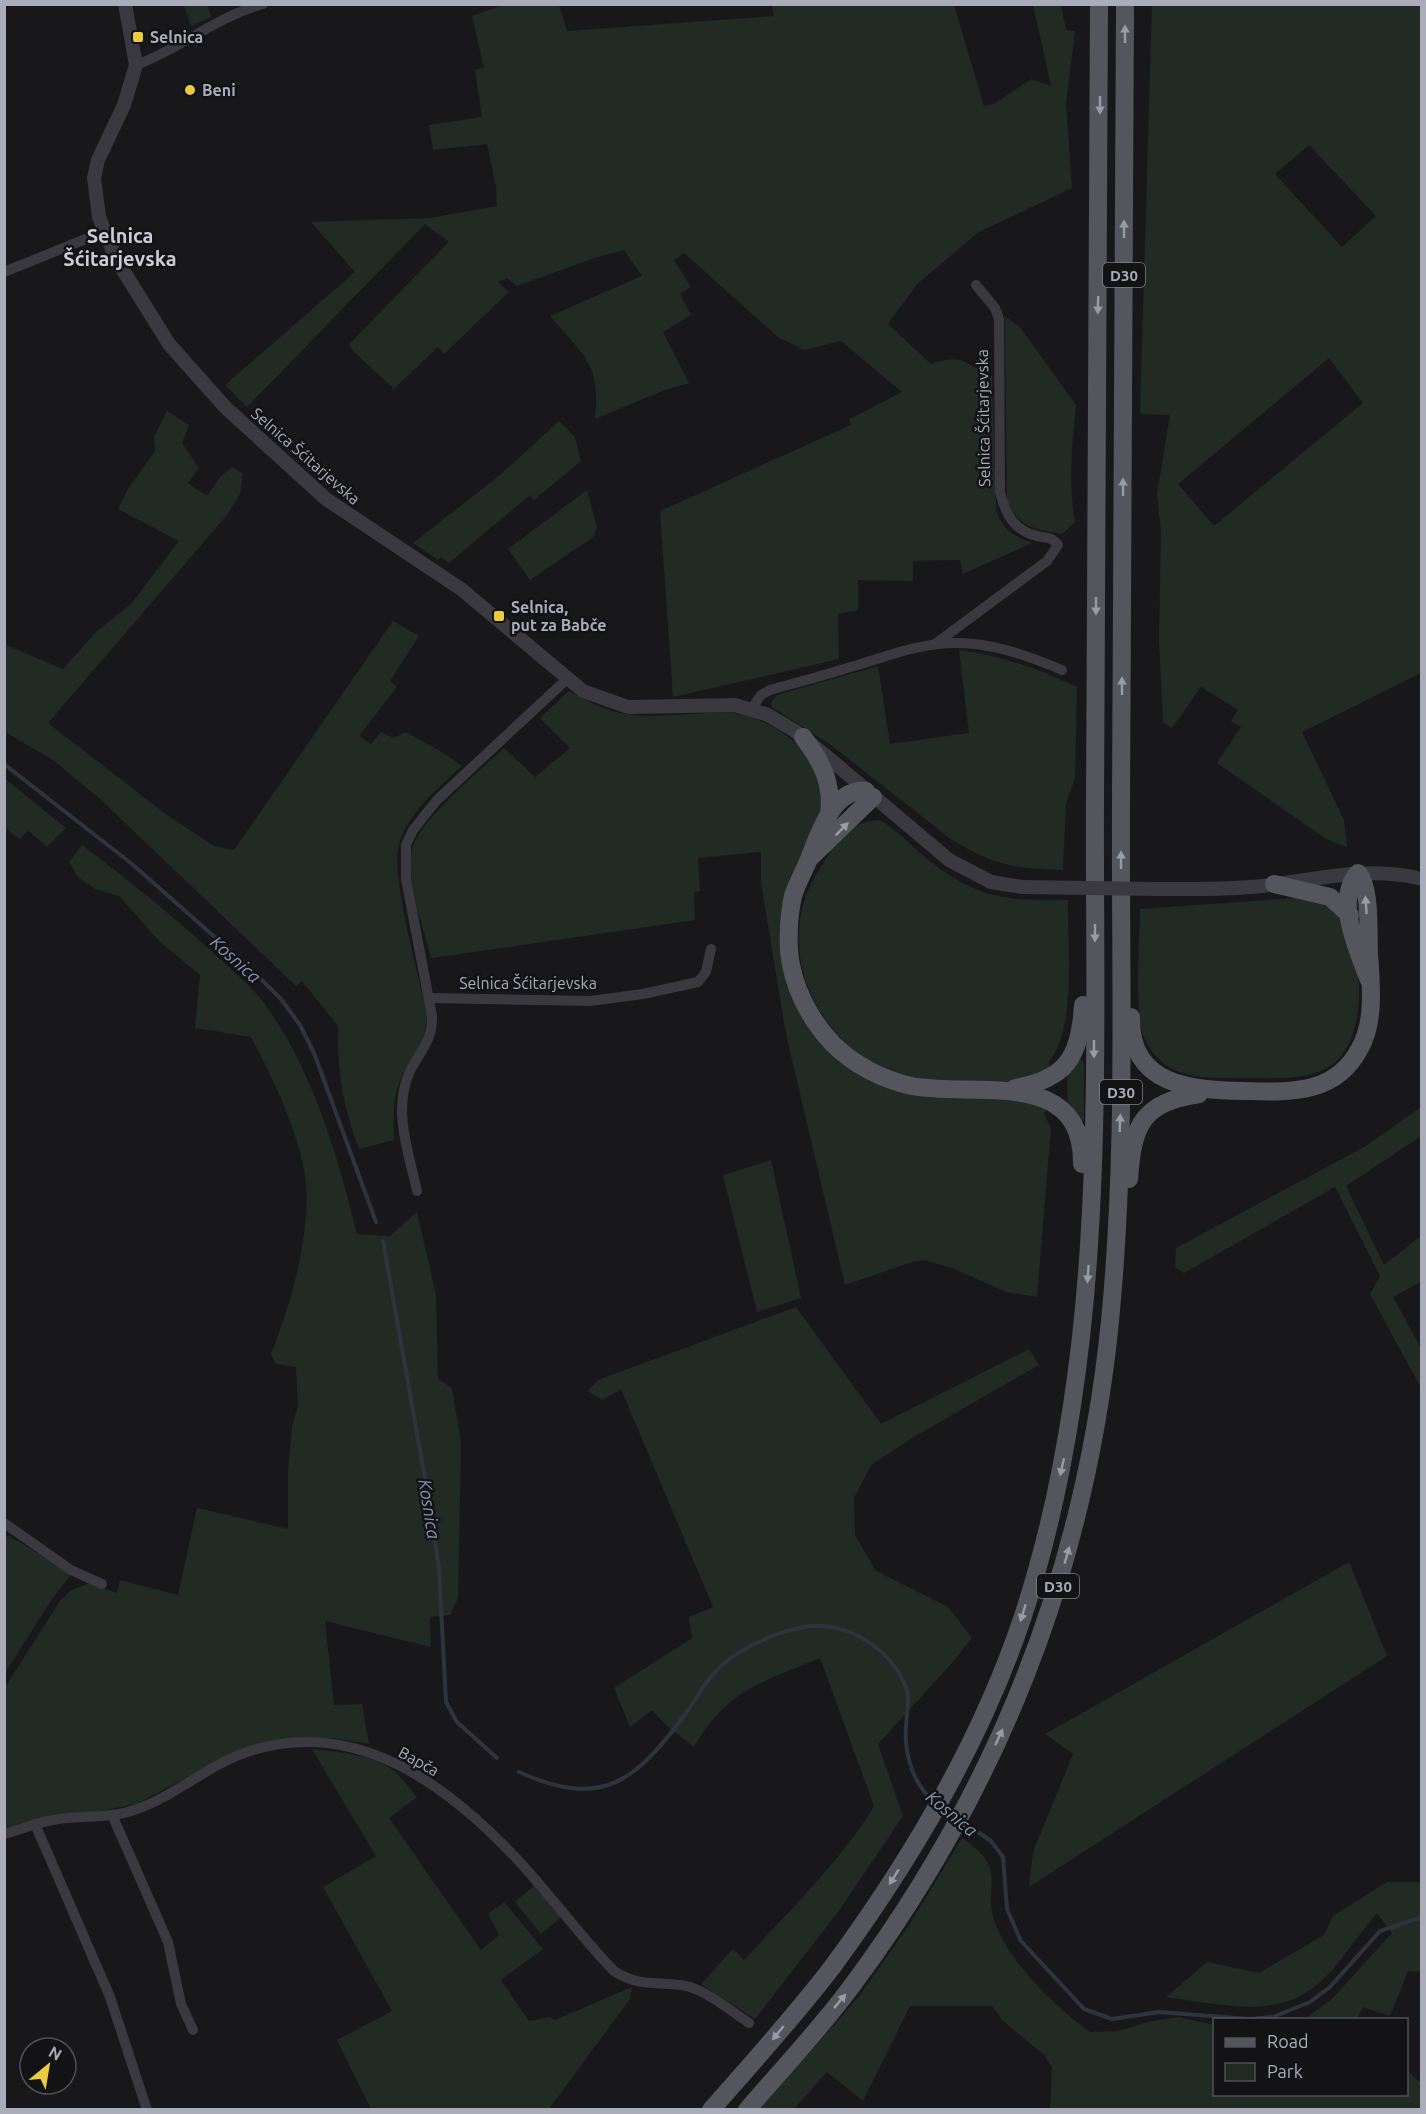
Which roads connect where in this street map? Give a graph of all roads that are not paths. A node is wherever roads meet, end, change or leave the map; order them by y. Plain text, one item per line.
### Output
1 (125, 4) edge
2 (263, 4) edge
3 (1099, 4) edge
4 (1125, 4) edge
5 (136, 65) junction
6 (103, 232) junction
7 (4, 272) edge
8 (976, 285) dead end
9 (935, 644) junction
10 (1062, 670) dead end
11 (566, 680) junction
12 (752, 708) junction
13 (803, 737) junction
14 (870, 794) junction
15 (829, 816) junction
16 (809, 860) junction
17 (1358, 873) junction
18 (1422, 879) edge
19 (1274, 884) junction
20 (1350, 915) junction
21 (711, 949) dead end
22 (1120, 960) junction
23 (1094, 969) junction
24 (1369, 980) junction
25 (429, 998) junction
26 (1007, 1090) junction
27 (1216, 1091) junction
28 (417, 1191) dead end
29 (1090, 1216) junction
30 (1116, 1224) junction
31 (4, 1523) edge
32 (102, 1584) dead end
33 (113, 1817) junction
34 (35, 1824) junction
35 (4, 1834) edge
36 (749, 2023) dead end
37 (193, 2030) dead end
38 (147, 2109) edge
39 (711, 2109) edge
40 (747, 2109) edge

1 - 5 street, Selnica Šćitarjevska
2 - 5 street
3 -> 23 main road, D30
22 -> 4 main road, D30
5 - 6 street, Selnica Šćitarjevska
6 - 7 street
6 - 11 street, Selnica Šćitarjevska
8 - 9 street, Selnica Šćitarjevska
9 - 10 street, Selnica Šćitarjevska
9 - 12 street, Selnica Šćitarjevska
11 - 12 street, Selnica Šćitarjevska
11 - 25 street
12 - 13 street
13 - 14 street
13 - 15 main road
14 - 15 main road
16 -> 14 main road
14 - 19 street, bridge
15 - 16 main road
16 - 26 main road
17 - 18 street
17 - 19 street
17 - 20 main road
24 -> 17 main road
19 - 20 main road
20 - 24 main road
21 - 25 street, Selnica Šćitarjevska
22 - 27 main road
30 -> 22 main road, D30
23 - 26 main road
23 -> 29 main road, D30
24 - 27 main road
25 - 28 street
26 - 29 main road
27 - 30 main road
29 -> 39 main road, D30
40 -> 30 main road, D30
31 - 32 street
33 - 34 street, Bapča
33 - 36 street, Bapča
33 - 37 street
34 - 35 street, Bapča
34 - 38 street

